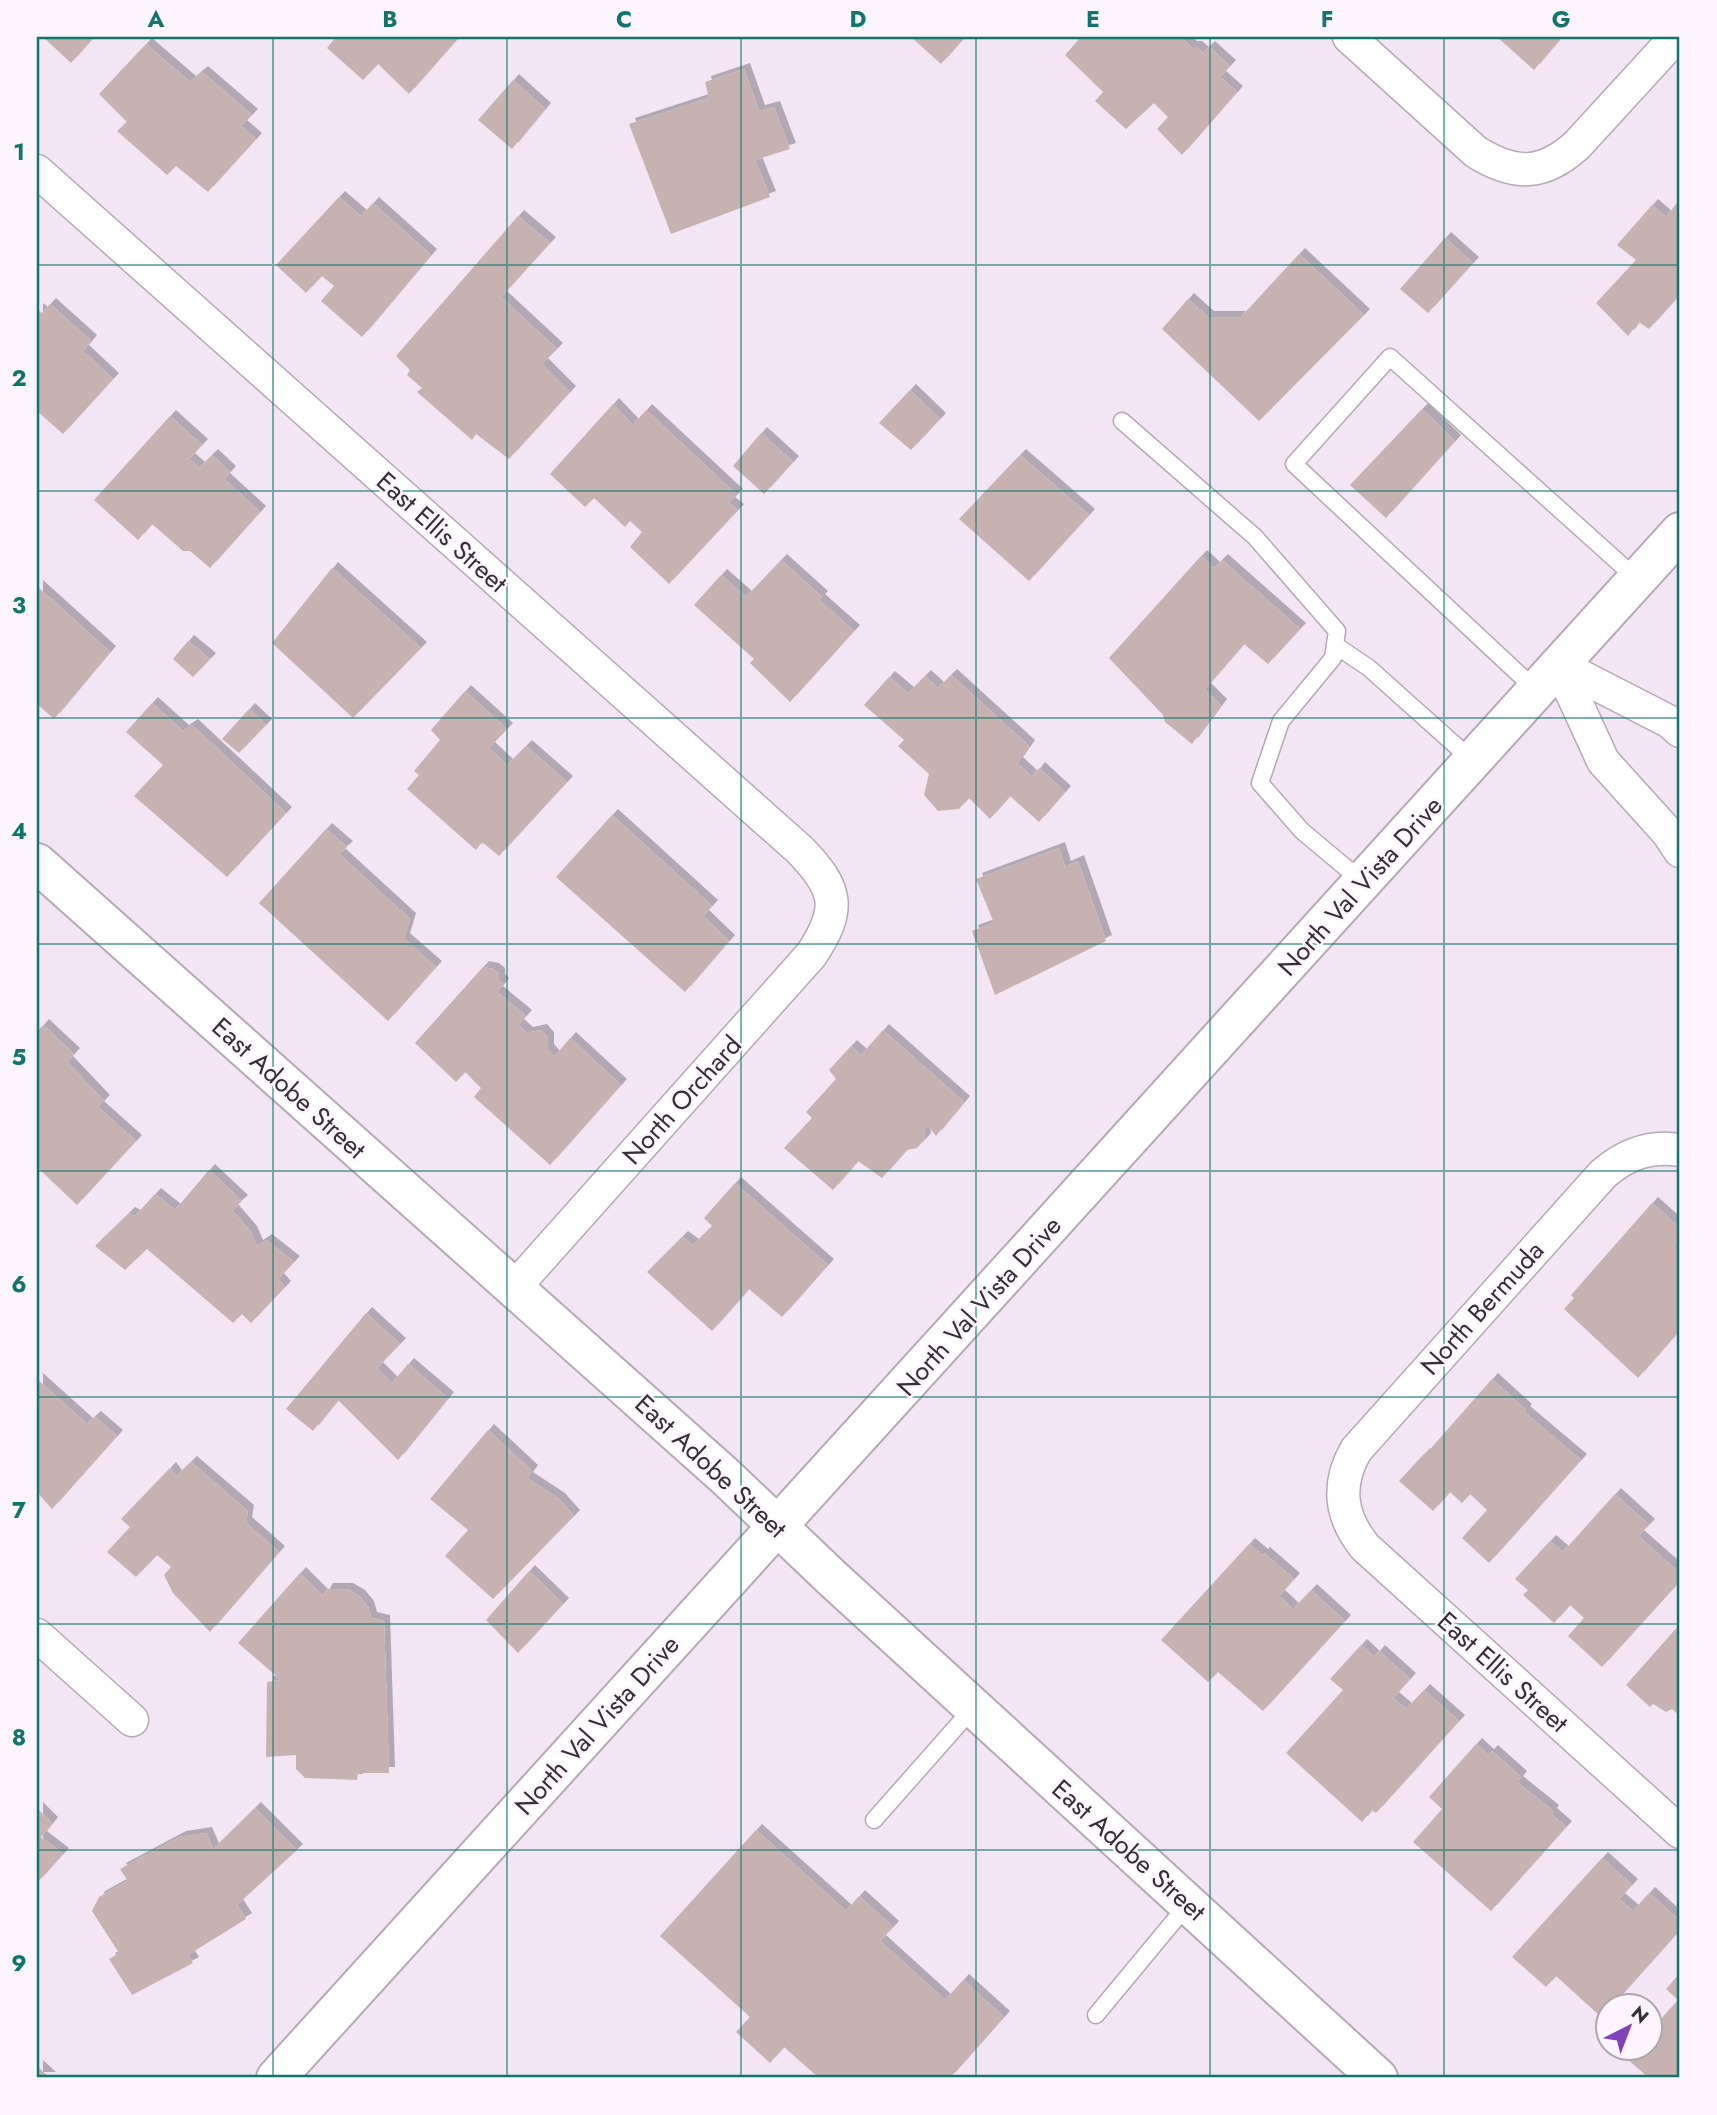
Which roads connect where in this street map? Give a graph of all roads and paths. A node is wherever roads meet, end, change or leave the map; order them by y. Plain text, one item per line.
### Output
1 (1349, 37) edge
2 (1676, 37) edge
3 (37, 171) edge
4 (1122, 421) dead end
5 (1680, 532) edge
6 (1637, 579) junction
7 (1335, 645) junction
8 (1547, 678) junction
9 (1680, 731) edge
10 (1473, 761) junction
11 (1680, 850) edge
12 (43, 880) edge
13 (1363, 882) junction
14 (833, 902) joint
15 (1669, 1149) edge
16 (514, 1288) junction
17 (1343, 1499) joint
18 (778, 1527) junction
19 (37, 1635) edge
20 (973, 1708) junction
21 (132, 1720) dead end
22 (874, 1820) dead end
23 (1680, 1832) edge
24 (1188, 1904) junction
25 (1096, 2015) dead end
26 (276, 2078) edge
27 (1378, 2078) edge

1 - 2 street
3 - 14 street, East Ellis Street
4 - 7 lane
5 - 6 main road, North Val Vista Drive
6 - 8 main road, North Val Vista Drive
6 - 8 lane
7 - 10 lane
7 - 13 lane
8 - 9 street
8 - 10 main road, North Val Vista Drive
8 - 11 street
10 - 13 main road, North Val Vista Drive
12 - 16 main road, East Adobe Street
13 - 18 main road, North Val Vista Drive
14 - 16 street, North Orchard
15 - 17 street, North Bermuda
16 - 18 main road, East Adobe Street
17 - 23 street, East Ellis Street
18 - 20 main road, East Adobe Street
18 - 26 main road, North Val Vista Drive
19 - 21 street
20 - 22 lane
20 - 24 main road, East Adobe Street
24 - 25 lane
24 - 27 main road, East Adobe Street

